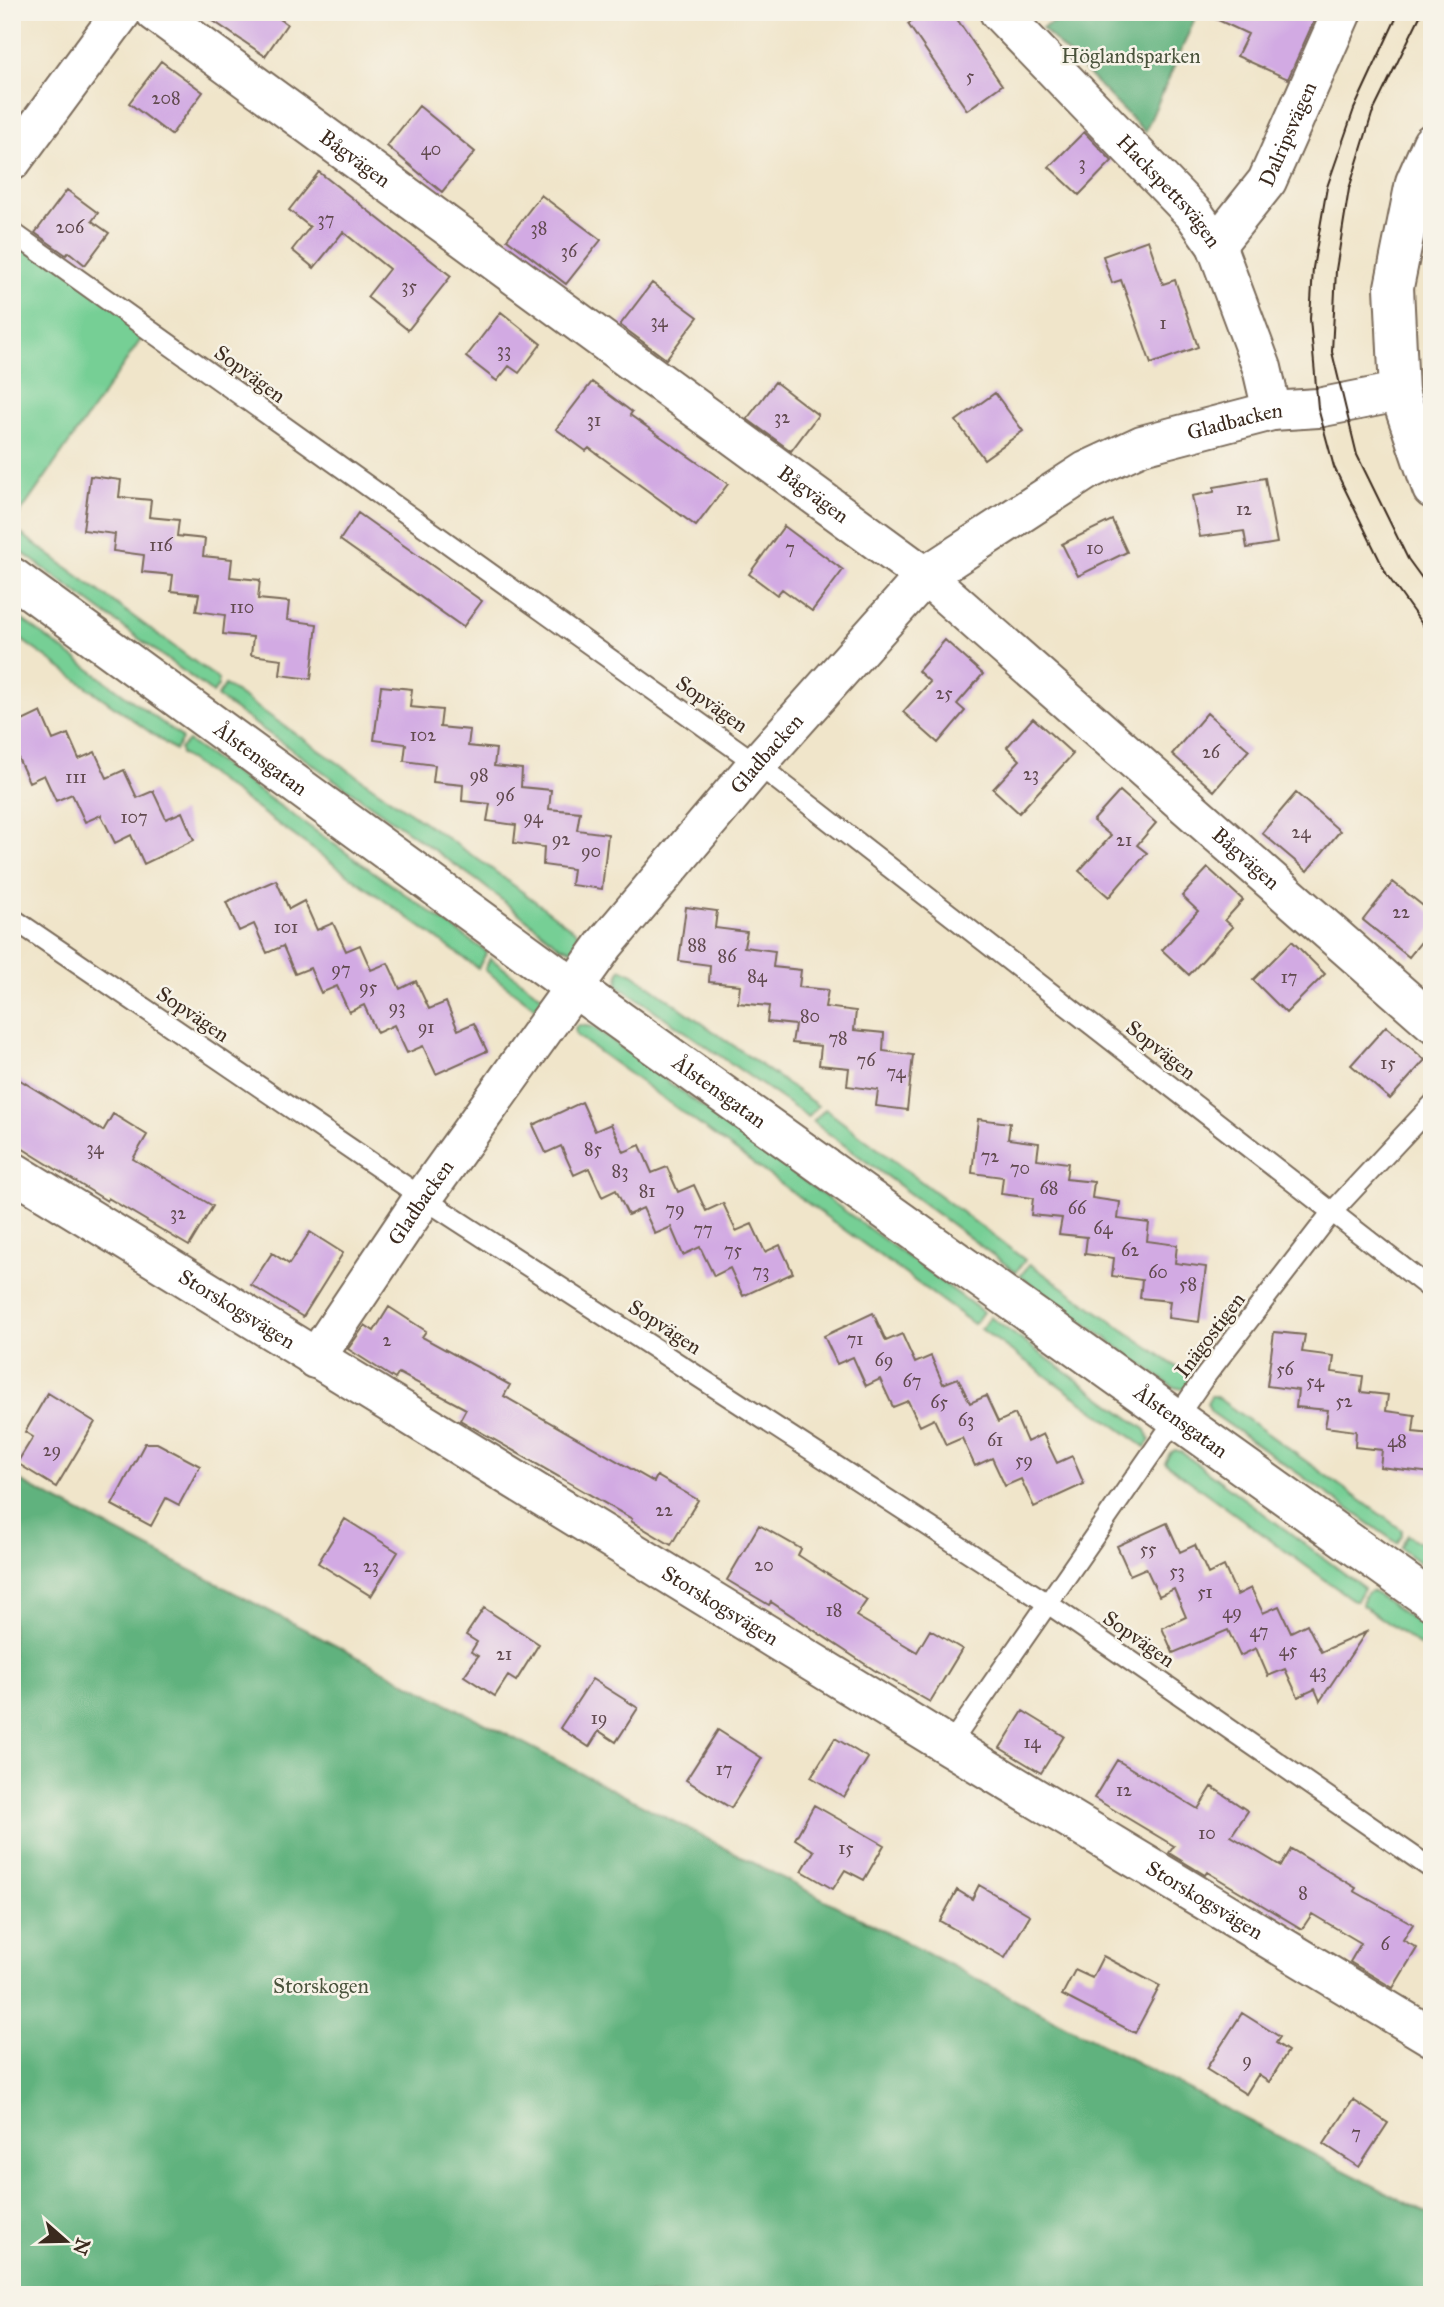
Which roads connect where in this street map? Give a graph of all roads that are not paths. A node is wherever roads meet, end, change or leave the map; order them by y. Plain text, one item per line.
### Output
1 (122, 12) edge
2 (155, 12) edge
3 (999, 12) edge
4 (1342, 12) edge
5 (1432, 143) edge
6 (12, 161) edge
7 (12, 232) edge
8 (1216, 245) junction
9 (1399, 392) junction
10 (1272, 411) junction
11 (1432, 489) edge
12 (925, 576) junction
13 (12, 577) edge
14 (757, 764) junction
15 (12, 918) edge
16 (573, 987) junction
17 (1432, 1022) edge
18 (1432, 1105) edge
19 (12, 1171) edge
20 (423, 1198) junction
21 (1332, 1212) junction
22 (1432, 1290) edge
23 (315, 1359) junction
24 (1176, 1418) junction
25 (1432, 1601) edge
26 (1046, 1603) junction
27 (949, 1746) junction
28 (1432, 1869) edge
29 (1432, 2037) edge

1 - 6 street
2 - 12 street, Bågvägen
3 - 8 street, Hackspettsvägen
4 - 8 street, Dalripsvägen
5 - 9 street
7 - 14 lane, Sopvägen
8 - 10 street, Hackspettsvägen
9 - 10 street, Gladbacken
9 - 11 street
10 - 12 street, Gladbacken
12 - 14 street, Gladbacken
12 - 17 street, Bågvägen
13 - 16 street, Ålstensgatan
14 - 16 street, Gladbacken
14 - 21 lane, Sopvägen
15 - 20 lane, Sopvägen
16 - 20 street, Gladbacken
16 - 24 street, Ålstensgatan
18 - 21 lane, Inägostigen
19 - 23 street, Storskogsvägen
20 - 23 street, Gladbacken
20 - 26 lane, Sopvägen
21 - 22 lane, Sopvägen
21 - 24 lane, Inägostigen
23 - 27 street, Storskogsvägen
24 - 25 street, Ålstensgatan
24 - 26 lane, Inägostigen
26 - 27 lane, Inägostigen
26 - 28 lane, Sopvägen
27 - 29 street, Storskogsvägen

